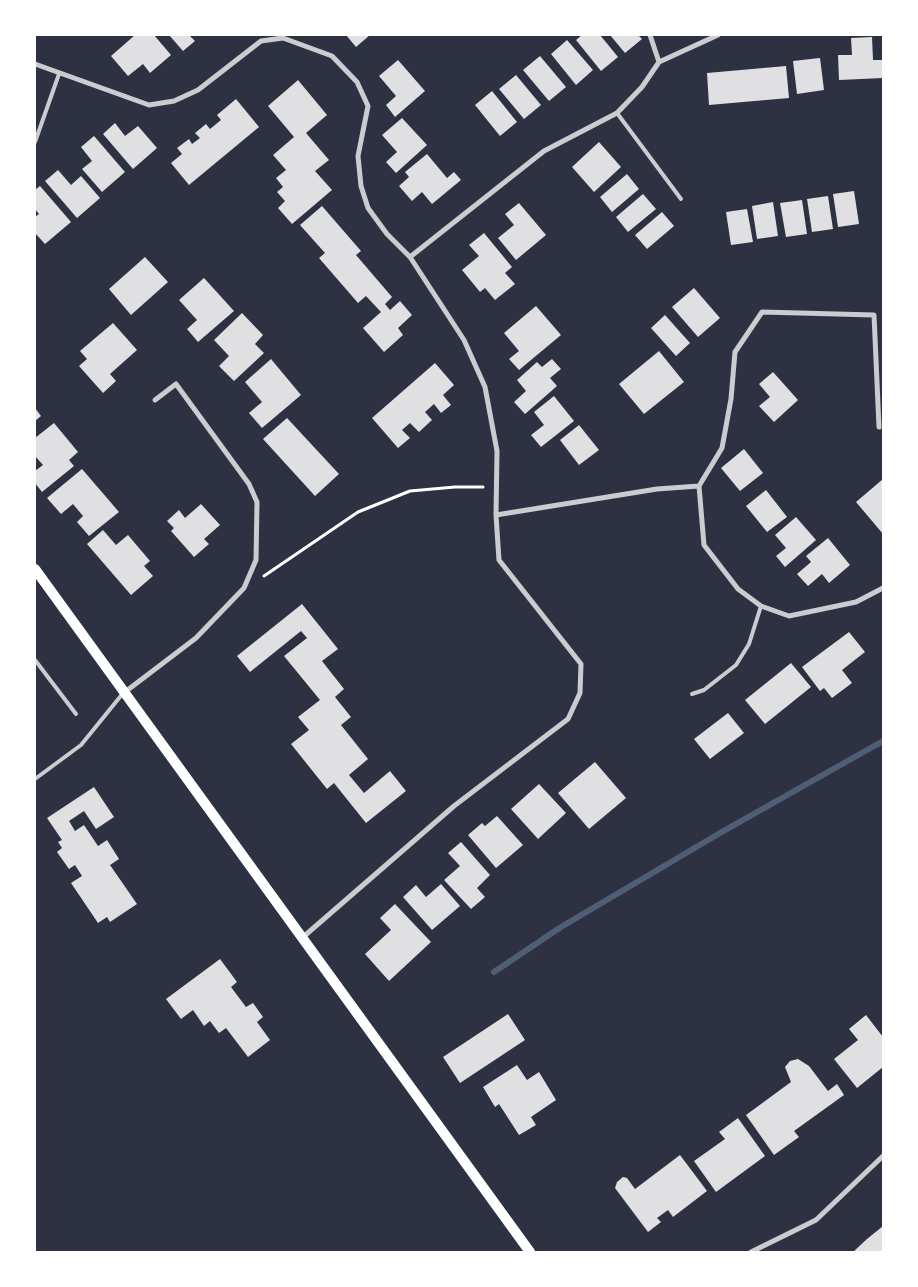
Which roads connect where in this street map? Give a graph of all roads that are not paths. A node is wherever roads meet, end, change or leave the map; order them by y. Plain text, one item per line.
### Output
1 (298, 35) edge
2 (650, 35) edge
3 (718, 35) edge
4 (296, 42) junction
5 (659, 62) junction
6 (35, 64) edge
7 (59, 74) junction
8 (617, 113) junction
9 (35, 142) edge
10 (681, 199) dead end
11 (410, 258) junction
12 (155, 400) dead end
13 (879, 427) dead end
14 (699, 486) junction
15 (496, 515) junction
16 (35, 570) edge
17 (883, 588) edge
18 (761, 606) junction
19 (35, 660) edge
20 (124, 692) junction
21 (692, 694) dead end
22 (76, 714) dead end
23 (35, 779) edge
24 (302, 938) junction
25 (883, 1156) edge
26 (530, 1252) edge
27 (751, 1252) edge

1 - 4 street
2 - 5 street
3 - 5 street
4 - 7 street
4 - 11 street
5 - 8 street
6 - 7 street
7 - 9 lane
8 - 10 lane
8 - 11 street
11 - 15 street
12 - 20 street
13 - 14 street
14 - 15 street
14 - 18 street
15 - 24 street
16 - 20 main road
17 - 18 street
18 - 21 lane
19 - 22 lane
20 - 23 lane
20 - 24 main road
24 - 26 main road
25 - 27 street

